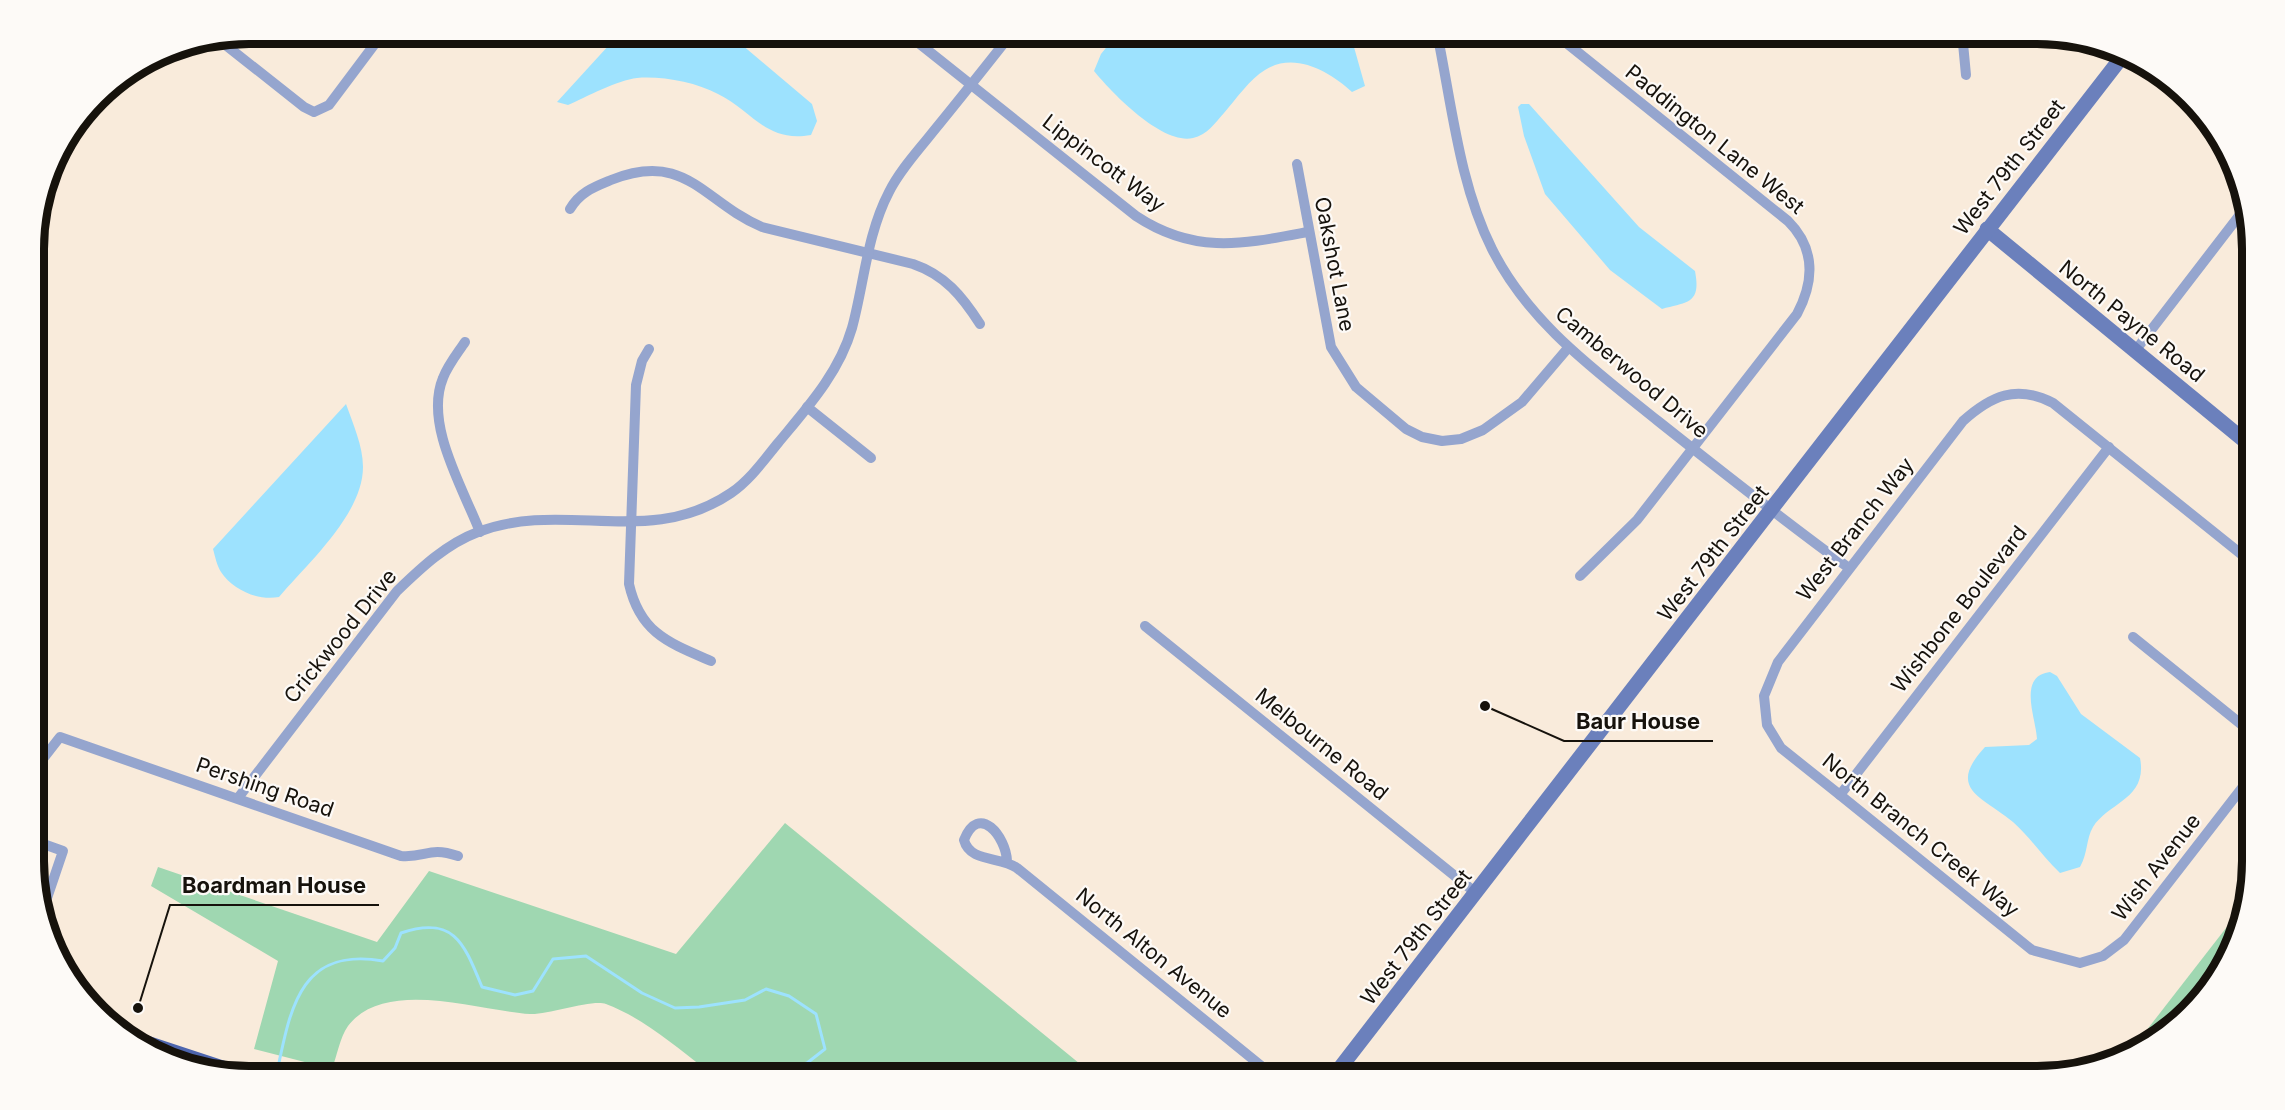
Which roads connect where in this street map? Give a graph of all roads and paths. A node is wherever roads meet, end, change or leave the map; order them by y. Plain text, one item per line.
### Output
1 (375, 44) edge
2 (920, 44) edge
3 (1003, 44) edge
4 (1439, 44) edge
5 (1568, 44) edge
6 (1963, 44) edge
7 (226, 45) edge
8 (2119, 61) edge
9 (1966, 75) dead end
10 (971, 85) junction
11 (1297, 164) dead end
12 (570, 209) dead end
13 (2239, 216) edge
14 (1987, 229) junction
15 (1308, 232) junction
16 (869, 253) junction
17 (980, 324) dead end
18 (465, 342) dead end
19 (1568, 348) junction
20 (649, 349) dead end
21 (2135, 351) junction
22 (807, 407) junction
23 (2242, 439) edge
24 (2109, 447) junction
25 (1693, 448) junction
26 (871, 458) dead end
27 (1772, 512) junction
28 (632, 522) junction
29 (480, 532) junction
30 (2242, 554) edge
31 (1849, 568) junction
32 (1580, 576) dead end
33 (1144, 626) dead end
34 (2133, 638) dead end
35 (711, 661) dead end
36 (1764, 712) joint
37 (2242, 725) edge
38 (44, 757) edge
39 (2242, 788) edge
40 (1839, 795) junction
41 (238, 798) junction
42 (44, 844) edge
43 (458, 856) dead end
44 (1007, 861) dead end
45 (1476, 893) junction
46 (47, 899) edge
47 (2075, 963) joint
48 (1261, 1066) edge
49 (1342, 1066) edge

1 - 7 street
2 - 10 street, Lippincott Way
3 - 10 street, Crickwood Drive
4 - 19 street, Camberwood Drive
5 - 25 street, Paddington Lane West
6 - 9 street
8 - 14 main road, West 79th Street
10 - 15 street, Lippincott Way
10 - 16 street, Crickwood Drive
11 - 15 street, Oakshot Lane
12 - 16 street
13 - 21 street
14 - 21 main road, North Payne Road
14 - 27 main road, West 79th Street
15 - 19 street, Oakshot Lane
16 - 17 street
16 - 22 street, Crickwood Drive
18 - 29 street
19 - 25 street, Camberwood Drive
20 - 28 street
21 - 23 main road, North Payne Road
22 - 26 street
22 - 28 street, Crickwood Drive
24 - 30 street
24 - 31 street, West Branch Way
24 - 40 street, Wishbone Boulevard
25 - 27 street, Camberwood Drive
25 - 32 street
27 - 31 street, Camberwood Drive
27 - 45 main road, West 79th Street
28 - 29 street, Crickwood Drive
28 - 35 street
29 - 41 street, Crickwood Drive
31 - 36 street, West Branch Way
33 - 45 street, Melbourne Road
34 - 37 street
36 - 40 street, North Branch Creek Way
38 - 41 street, Pershing Road
39 - 47 street, Wish Avenue
40 - 47 street, North Branch Creek Way
41 - 43 street, Pershing Road
42 - 46 street
44 - 48 street, North Alton Avenue
45 - 49 main road, West 79th Street

